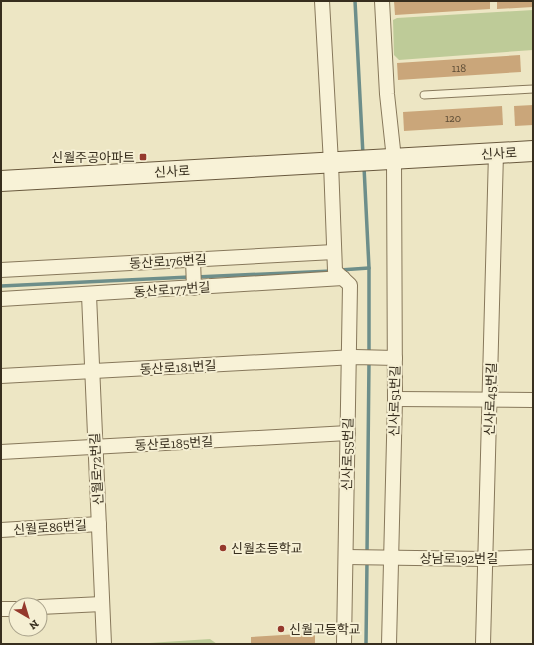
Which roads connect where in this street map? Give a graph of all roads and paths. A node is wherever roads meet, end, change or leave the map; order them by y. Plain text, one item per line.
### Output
1 (322, 1) edge
2 (382, 1) edge
3 (533, 89) edge
4 (424, 96) dead end
5 (533, 151) edge
6 (496, 153) junction
7 (394, 159) junction
8 (337, 162) junction
9 (1, 181) edge
10 (334, 254) junction
11 (193, 262) junction
12 (1, 270) edge
13 (339, 274) junction
14 (194, 286) junction
15 (89, 295) junction
16 (1, 299) edge
17 (351, 358) junction
18 (391, 358) junction
19 (92, 371) junction
20 (1, 376) edge
21 (395, 399) junction
22 (490, 400) junction
23 (533, 400) edge
24 (348, 433) junction
25 (95, 447) junction
26 (1, 452) edge
27 (99, 524) junction
28 (1, 530) edge
29 (348, 557) junction
30 (533, 557) edge
31 (388, 558) junction
32 (485, 559) junction
33 (102, 604) junction
34 (48, 607) edge
35 (104, 644) edge
36 (344, 644) edge
37 (389, 644) edge
38 (483, 644) edge

1 - 8 street
2 - 7 street, 신사로51번길
3 - 4 lane
5 - 6 main road, 신사로
6 - 7 main road, 신사로
6 - 22 street, 신사로45번길
7 - 8 main road, 신사로
7 - 18 street, 신사로51번길
8 - 9 main road, 신사로
8 - 10 street
10 - 11 street, 동산로176번길
10 - 13 street, 신사로55번길
11 - 12 street, 동산로176번길
11 - 14 street
13 - 14 street, 동산로177번길
13 - 17 street, 신사로55번길
14 - 15 street, 동산로177번길
15 - 16 street, 동산로177번길
15 - 19 street, 신월로72번길
17 - 18 street, 동산로181번길
17 - 19 street, 동산로181번길
17 - 24 street, 신사로55번길
18 - 21 street, 신사로51번길
19 - 20 street, 동산로181번길
19 - 25 street, 신월로72번길
21 - 22 street
21 - 31 street, 신사로51번길
22 - 23 street
22 - 32 street, 신사로45번길
24 - 25 street, 동산로185번길
24 - 29 street, 신사로55번길
25 - 26 street, 동산로185번길
25 - 27 street, 신월로72번길
27 - 28 street, 신월로86번길
27 - 33 street, 신월로72번길
29 - 31 street, 상남로192번길
29 - 36 street, 신사로55번길
30 - 32 street, 상남로192번길
31 - 32 street, 상남로192번길
31 - 37 street, 신사로51번길
32 - 38 street, 신사로45번길
33 - 34 street
33 - 35 street, 신월로72번길

